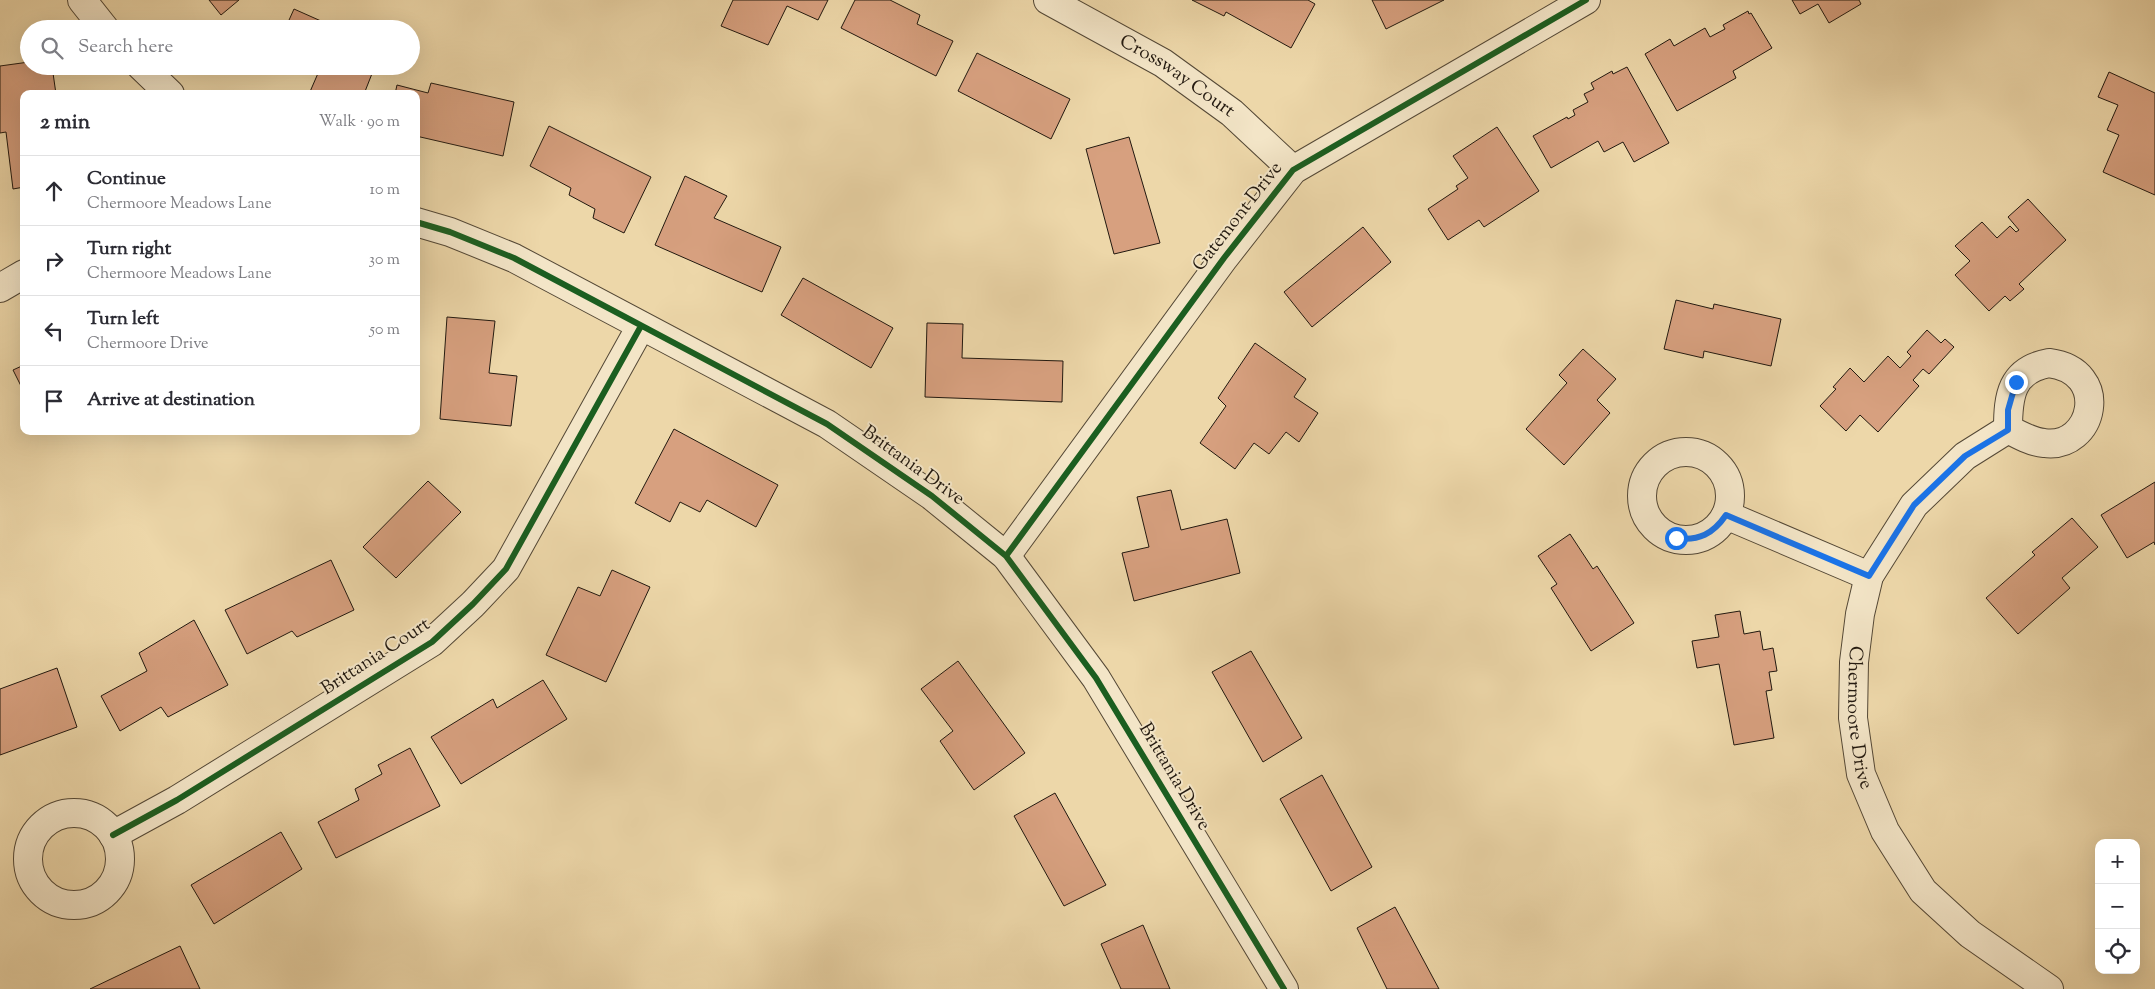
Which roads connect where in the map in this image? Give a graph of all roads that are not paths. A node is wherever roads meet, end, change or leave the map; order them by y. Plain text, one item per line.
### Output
1 (82, 0) edge
2 (1048, 0) edge
3 (1586, 0) edge
4 (98, 20) edge
5 (150, 75) edge
6 (166, 90) edge
7 (1293, 170) junction
8 (420, 223) edge
9 (20, 276) edge
10 (0, 288) edge
11 (641, 326) junction
12 (2008, 430) dead end
13 (1726, 515) dead end
14 (1006, 556) junction
15 (1869, 576) junction
16 (113, 835) dead end
17 (1284, 989) edge
18 (2049, 989) edge

1 - 4 street
2 - 7 street, Crossway Court
3 - 7 street, Gatemont Drive
5 - 6 street
7 - 14 street, Gatemont Drive
8 - 11 street, Brittania Drive
9 - 10 street
11 - 14 street, Brittania Drive
11 - 16 street, Brittania Court
12 - 15 street, Chermoore Drive
13 - 15 street
14 - 17 street, Brittania Drive
15 - 18 street, Chermoore Drive

